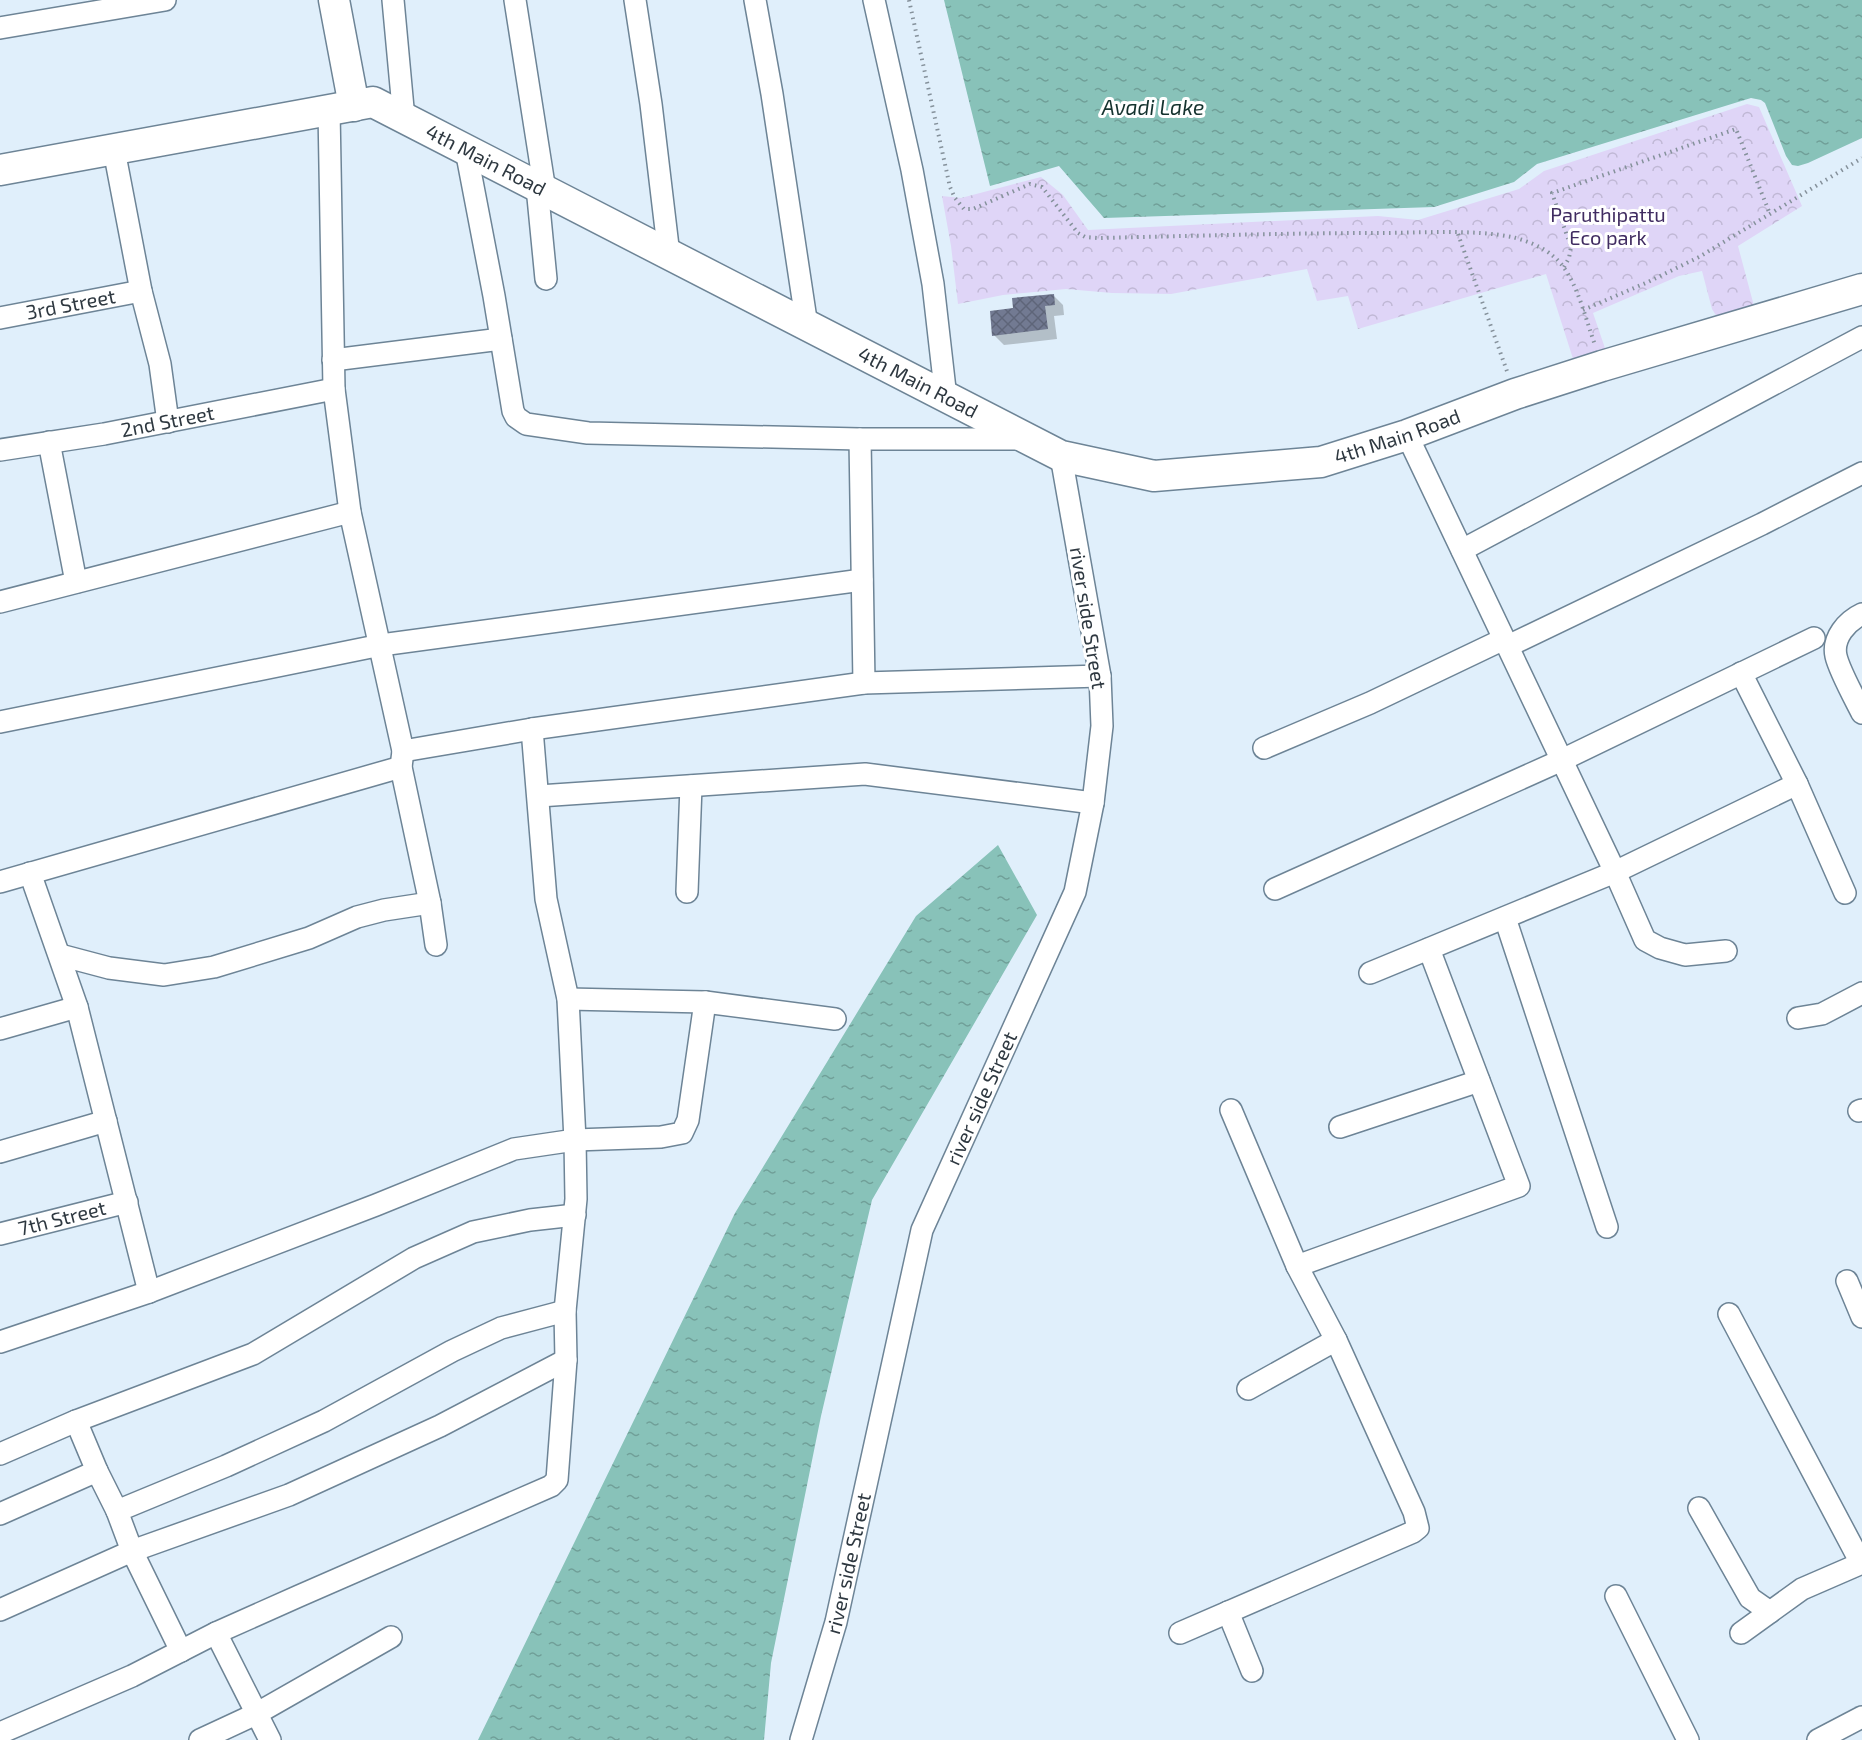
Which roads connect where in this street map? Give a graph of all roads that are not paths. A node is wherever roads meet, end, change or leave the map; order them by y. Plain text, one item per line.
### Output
1 (165, 0) edge
2 (334, 0) edge
3 (393, 0) edge
4 (515, 0) edge
5 (635, 0) edge
6 (755, 0) edge
7 (874, 0) edge
8 (0, 28) edge
9 (342, 108) junction
10 (404, 119) junction
11 (114, 150) junction
12 (466, 150) junction
13 (0, 170) edge
14 (541, 189) junction
15 (669, 255) junction
16 (546, 279) dead end
17 (1862, 289) edge
18 (141, 291) junction
19 (0, 318) edge
20 (807, 326) junction
21 (1862, 337) edge
22 (501, 339) junction
23 (333, 360) junction
24 (334, 389) junction
25 (946, 398) junction
26 (168, 422) junction
27 (1407, 435) junction
28 (860, 439) junction
29 (1028, 439) junction
30 (49, 442) junction
31 (0, 450) edge
32 (1061, 456) junction
33 (1862, 473) edge
34 (350, 512) junction
35 (1462, 550) junction
36 (862, 580) junction
37 (76, 582) junction
38 (0, 602) edge
39 (1862, 614) edge
40 (1814, 638) dead end
41 (1506, 643) junction
42 (381, 645) junction
43 (1741, 673) junction
44 (1100, 676) junction
45 (864, 683) junction
46 (1862, 713) edge
47 (0, 722) edge
48 (532, 729) junction
49 (1264, 748) dead end
50 (402, 759) junction
51 (1562, 760) junction
52 (1797, 784) junction
53 (691, 786) junction
54 (539, 796) junction
55 (1093, 803) junction
56 (1615, 872) junction
57 (30, 873) junction
58 (0, 882) edge
59 (1275, 889) dead end
60 (687, 892) dead end
61 (1845, 893) dead end
62 (429, 903) junction
63 (1505, 918) junction
64 (436, 945) dead end
65 (1429, 949) junction
66 (1726, 951) dead end
67 (60, 955) junction
68 (1370, 974) dead end
69 (1862, 993) edge
70 (568, 999) junction
71 (705, 1002) junction
72 (77, 1007) junction
73 (1798, 1018) dead end
74 (835, 1019) dead end
75 (0, 1029) edge
76 (1479, 1081) junction
77 (1231, 1110) dead end
78 (106, 1121) junction
79 (1340, 1127) dead end
80 (575, 1140) junction
81 (0, 1152) edge
82 (127, 1202) junction
83 (575, 1215) junction
84 (1607, 1227) dead end
85 (0, 1234) edge
86 (1297, 1266) junction
87 (1846, 1281) dead end
88 (149, 1292) junction
89 (565, 1311) junction
90 (1729, 1314) dead end
91 (1862, 1317) edge
92 (1336, 1340) junction
93 (0, 1342) edge
94 (566, 1360) junction
95 (1248, 1389) dead end
96 (76, 1421) junction
97 (0, 1454) edge
98 (97, 1471) junction
99 (1699, 1508) dead end
100 (117, 1510) junction
101 (0, 1514) edge
102 (132, 1551) junction
103 (1862, 1563) edge
104 (1616, 1596) dead end
105 (0, 1610) edge
106 (1228, 1612) junction
107 (1770, 1612) junction
108 (216, 1633) junction
109 (1180, 1633) dead end
110 (1741, 1634) dead end
111 (391, 1637) dead end
112 (181, 1651) junction
113 (1252, 1671) dead end
114 (256, 1714) junction
115 (1862, 1717) edge
116 (0, 1733) edge
117 (200, 1740) edge
118 (270, 1740) edge
119 (801, 1740) edge
120 (1688, 1740) edge
121 (1818, 1740) edge

1 - 8 street
2 - 9 main road
3 - 10 street
4 - 14 street
5 - 15 street
6 - 20 street
7 - 25 street
9 - 10 main road, 4th Main Road
9 - 11 main road, 4th Main Road
9 - 23 street
10 - 12 main road, 4th Main Road
11 - 13 main road, 4th Main Road
11 - 18 street
12 - 14 main road, 4th Main Road
12 - 22 street
14 - 15 main road, 4th Main Road
14 - 16 street
15 - 20 main road, 4th Main Road
17 - 27 main road, 4th Main Road
18 - 19 street, 3rd Street
18 - 26 street
20 - 25 main road, 4th Main Road
21 - 35 street
22 - 23 street
22 - 28 street
23 - 24 street
24 - 26 street, 2nd Street
24 - 34 street
25 - 29 main road, 4th Main Road
26 - 30 street, 2nd Street
27 - 32 main road, 4th Main Road
27 - 35 street
28 - 29 street
28 - 36 street
29 - 32 main road, 4th Main Road
30 - 31 street, 2nd Street
30 - 37 street
32 - 44 street, river side Street
33 - 41 street
34 - 37 street
34 - 42 street
35 - 41 street
36 - 42 street
36 - 45 street
37 - 38 street
39 - 46 street
40 - 43 street
41 - 49 street
41 - 51 street
42 - 47 street
42 - 50 street
43 - 51 street
43 - 52 street
44 - 45 street
44 - 55 street, river side Street
45 - 48 street
48 - 50 street
48 - 54 street
50 - 57 street
50 - 62 street
51 - 56 street
51 - 59 street
52 - 56 street
52 - 61 street
53 - 54 street
53 - 55 street
53 - 60 street
54 - 70 street
55 - 119 street, river side Street
56 - 63 street
56 - 66 street
57 - 58 street
57 - 67 street
62 - 64 street
62 - 67 street
63 - 65 street
63 - 84 street
65 - 68 street
65 - 76 street
67 - 72 street
69 - 73 street
70 - 71 street
70 - 80 street
71 - 74 street
71 - 80 street
72 - 75 street
72 - 78 street
76 - 79 street
76 - 86 street
77 - 86 street
78 - 81 street
78 - 82 street
80 - 83 street
80 - 88 street
82 - 85 street, 7th Street
82 - 88 street
83 - 89 street
83 - 96 street
86 - 92 street
87 - 91 street
88 - 93 street
89 - 94 street
89 - 100 street
90 - 103 street
92 - 95 street
92 - 106 street
94 - 102 street
94 - 108 street
96 - 97 street
96 - 98 street
98 - 100 street
98 - 101 street
99 - 107 street
100 - 102 street
102 - 105 street
102 - 112 street
103 - 107 street
104 - 120 street
106 - 109 street
106 - 113 street
107 - 110 street
108 - 112 street
108 - 114 street
111 - 114 street
112 - 116 street
114 - 117 street
114 - 118 street
115 - 121 street

